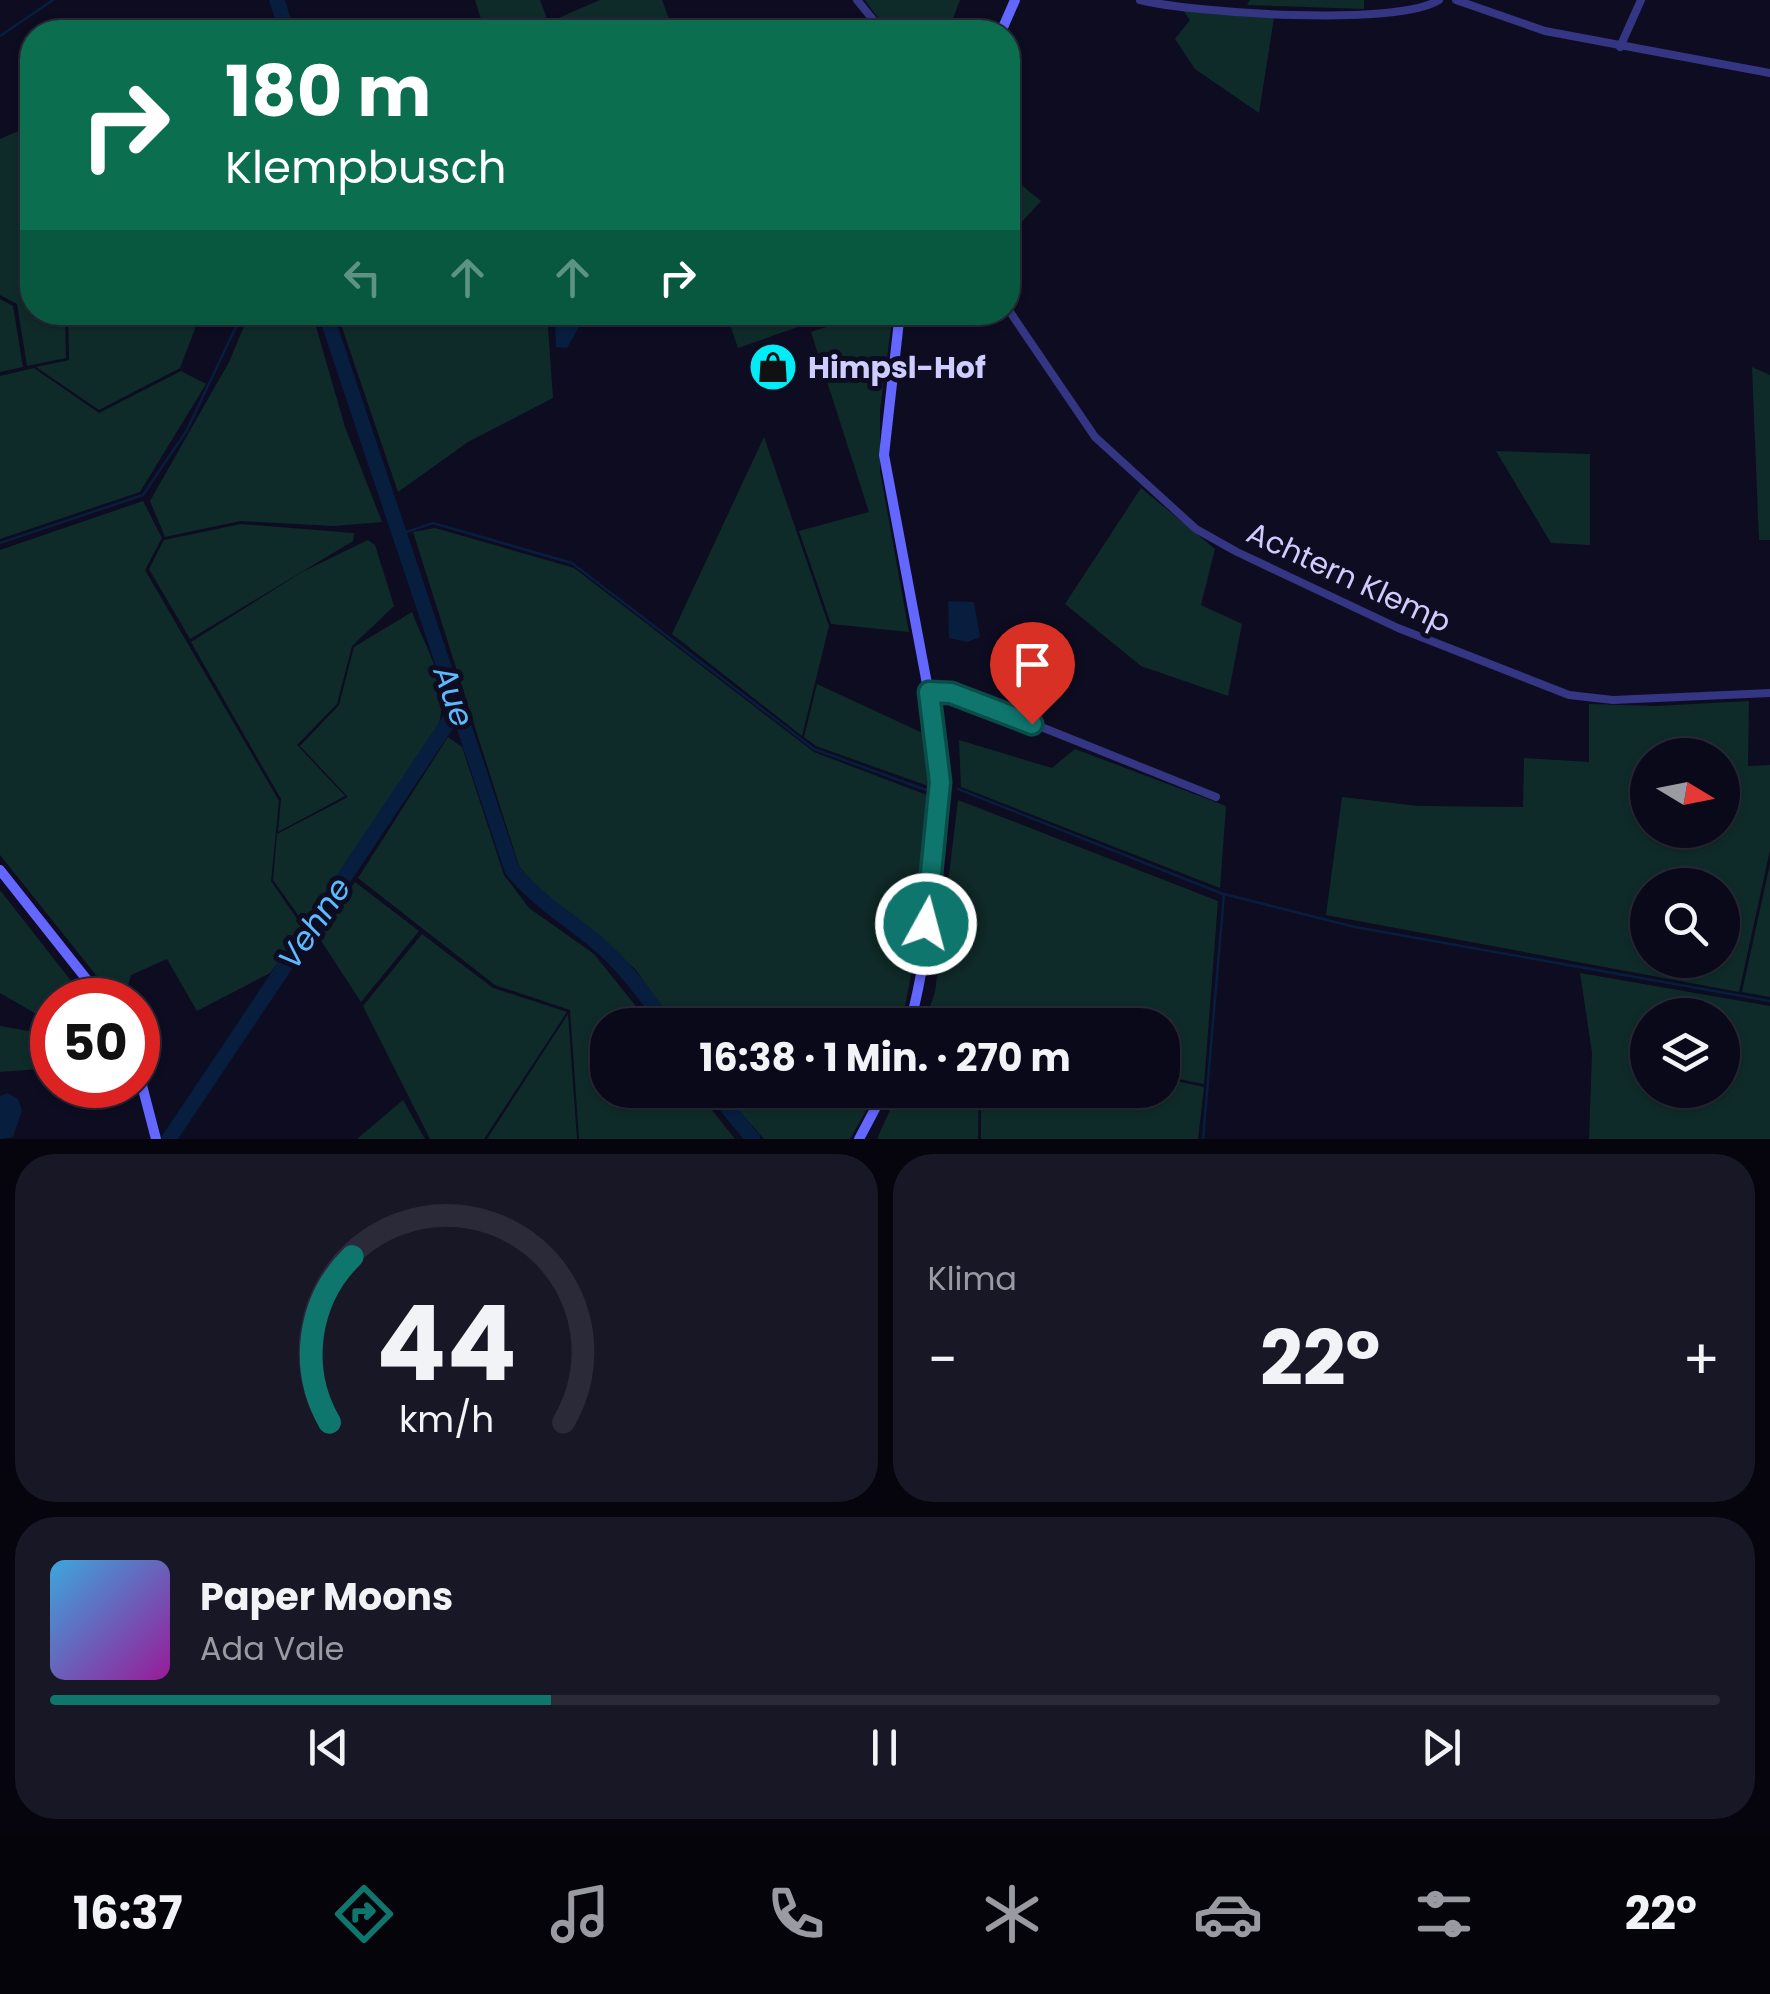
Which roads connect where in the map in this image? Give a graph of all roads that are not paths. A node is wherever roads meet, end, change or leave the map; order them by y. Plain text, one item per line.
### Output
1 (857, 0) edge
2 (1140, 0) edge
3 (1439, 0) edge
4 (1456, 0) edge
5 (1642, 0) edge
6 (873, 20) edge
7 (1620, 46) junction
8 (1770, 73) edge
9 (899, 325) edge
10 (1019, 325) edge
11 (929, 692) junction
12 (1770, 693) edge
13 (1216, 797) dead end
14 (0, 870) edge
15 (86, 978) edge
16 (912, 1008) edge
17 (148, 1108) edge
18 (875, 1108) edge
19 (156, 1139) edge
20 (859, 1139) edge

1 - 6 street
2 - 3 street
4 - 7 street
5 - 7 street
7 - 8 street
9 - 11 main road
10 - 12 street, Achtern Klemp
11 - 13 street
11 - 16 main road
14 - 15 main road
17 - 19 main road
18 - 20 main road

